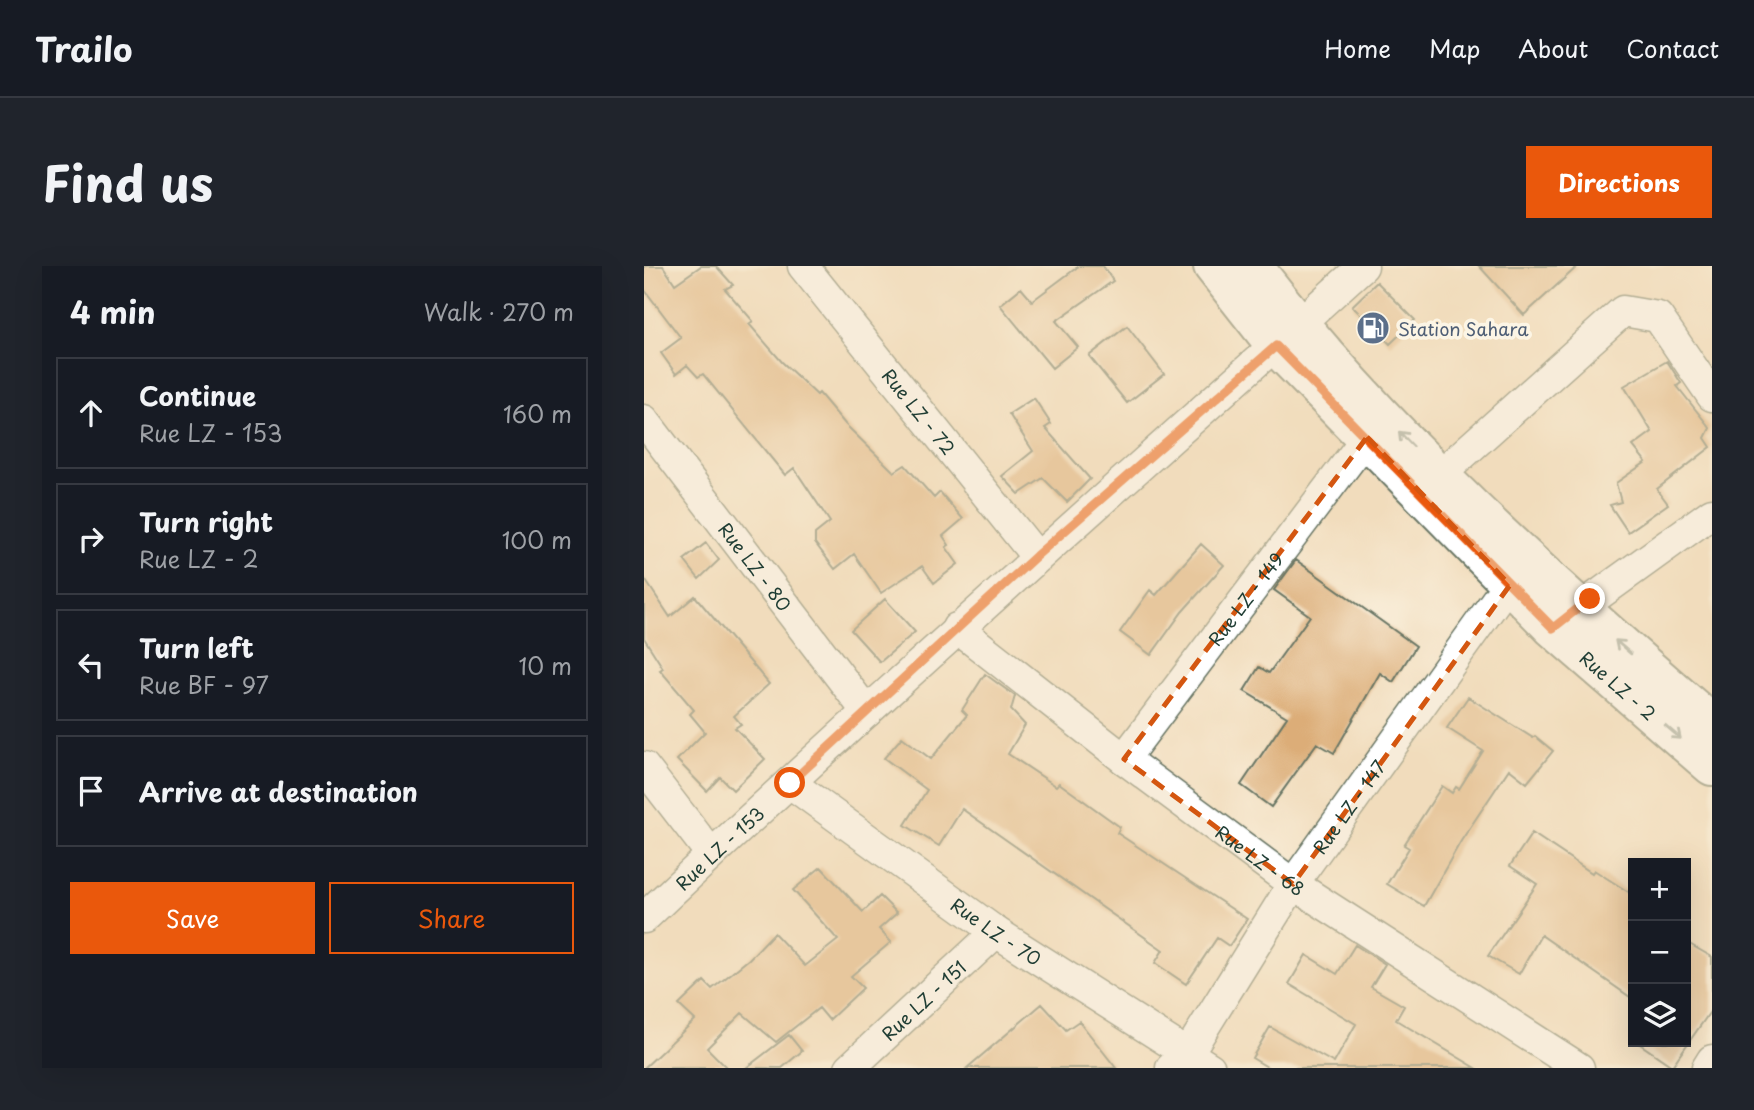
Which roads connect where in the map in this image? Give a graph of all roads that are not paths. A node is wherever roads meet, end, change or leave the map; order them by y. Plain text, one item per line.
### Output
1 (803, 266) edge
2 (1213, 266) edge
3 (1253, 266) edge
4 (1363, 266) edge
5 (1288, 334) junction
6 (1712, 396) edge
7 (644, 420) edge
8 (1367, 438) junction
9 (1441, 474) junction
10 (1712, 513) edge
11 (1036, 556) junction
12 (1510, 585) junction
13 (1566, 618) junction
14 (957, 628) junction
15 (867, 712) junction
16 (1712, 724) edge
17 (1125, 759) junction
18 (1712, 765) edge
19 (644, 767) edge
20 (790, 783) junction
21 (711, 855) junction
22 (1293, 884) junction
23 (644, 918) edge
24 (996, 932) junction
25 (1712, 1060) edge
26 (1190, 1063) edge
27 (850, 1068) edge
28 (1579, 1068) edge
29 (1707, 1068) edge

1 - 11 street, Rue LZ - 72
2 - 5 main road, Rue LZ - 2
3 - 5 main road, Rue LZ - 2
4 - 5 street, Rue LZ - 153
5 - 8 main road, Rue LZ - 2
9 -> 5 main road, Rue LZ - 2
5 - 11 street, Rue LZ - 153
6 - 9 street
7 - 15 street, Rue LZ - 80
8 - 12 main road, Rue LZ - 2
8 - 17 street, Rue LZ - 149
9 - 13 main road, Rue LZ - 2
10 - 13 street
11 - 14 street, Rue LZ - 153
12 - 13 main road, Rue LZ - 2
12 - 22 street, Rue LZ - 147
16 -> 13 main road, Rue LZ - 2
13 -> 18 main road, Rue LZ - 2
14 - 15 street, Rue LZ - 153
14 - 17 street, Rue LZ - 68
15 - 20 street, Rue LZ - 153
17 - 22 street, Rue LZ - 68
19 - 21 street
20 - 21 street, Rue LZ - 153
20 - 24 street, Rue LZ - 70
21 - 23 street, Rue LZ - 153
22 - 26 street, Rue LZ - 147
22 - 28 street, Rue LZ - 68
24 - 26 street, Rue LZ - 70
24 - 27 street, Rue LZ - 151
25 - 29 street

